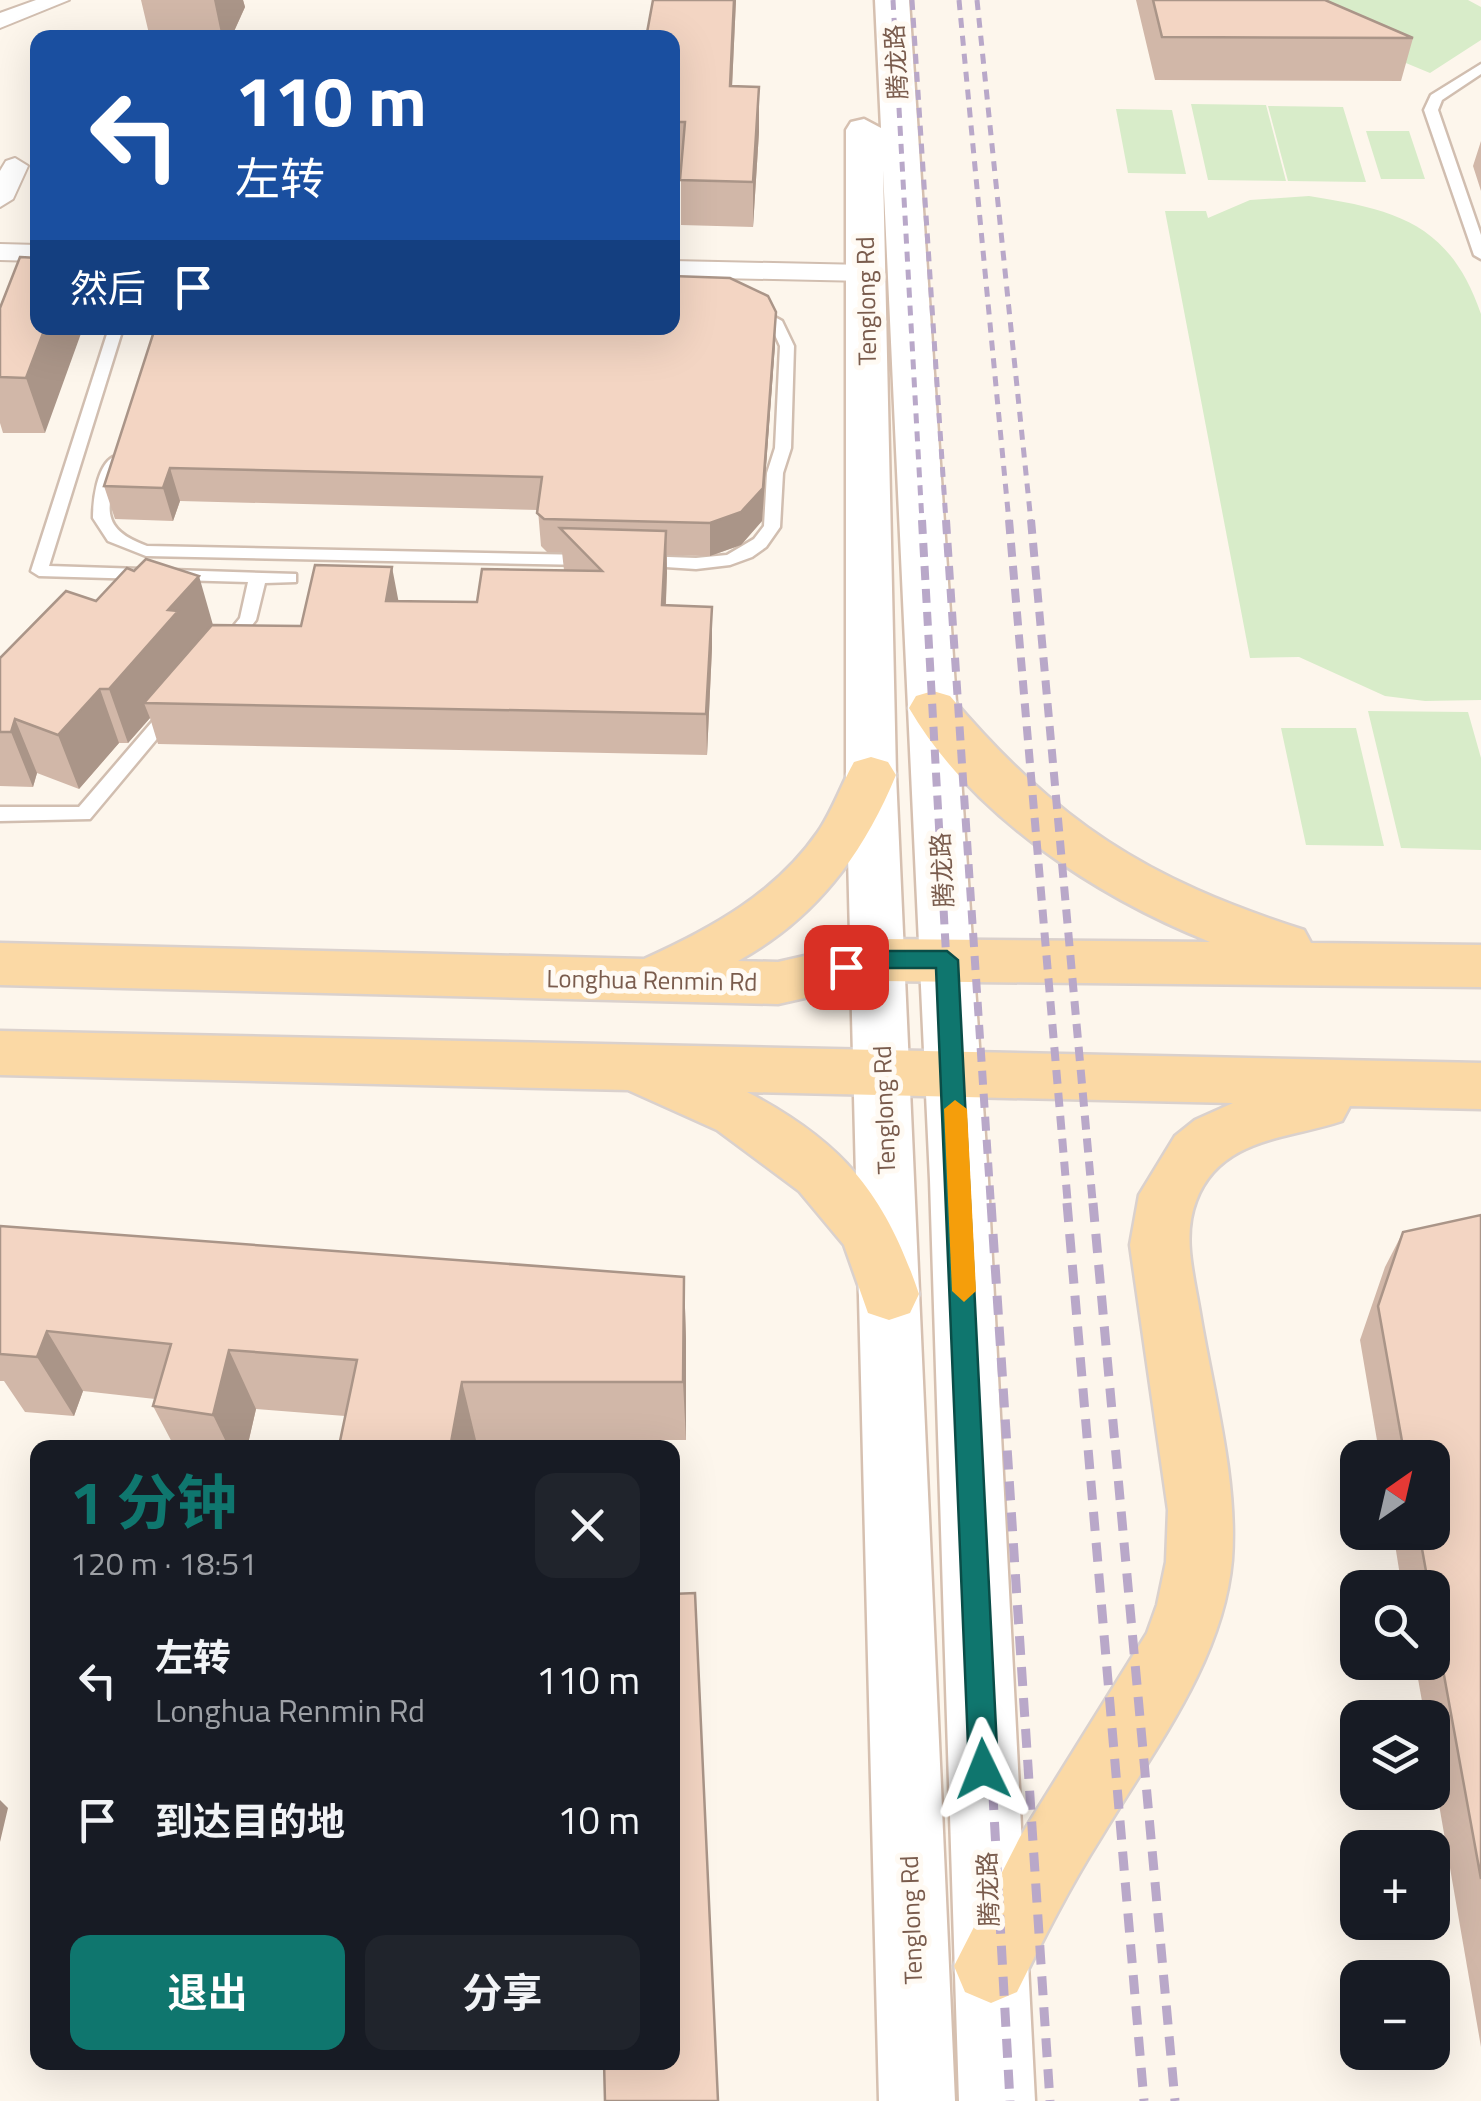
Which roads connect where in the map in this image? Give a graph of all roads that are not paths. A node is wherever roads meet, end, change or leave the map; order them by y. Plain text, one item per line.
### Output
1 (57, 0) edge
2 (859, 0) edge
3 (892, 0) edge
4 (0, 21) edge
5 (1481, 68) edge
6 (16, 166) dead end
7 (0, 199) edge
8 (0, 252) edge
9 (30, 253) edge
10 (1481, 255) edge
11 (680, 269) edge
12 (866, 274) junction
13 (738, 304) edge
14 (114, 335) edge
15 (118, 450) edge
16 (612, 560) edge
17 (632, 561) edge
18 (258, 577) junction
19 (290, 578) dead end
20 (210, 665) edge
21 (185, 694) edge
22 (933, 708) junction
23 (871, 775) junction
24 (0, 814) edge
25 (880, 960) junction
26 (947, 960) junction
27 (1392, 963) junction
28 (0, 964) edge
29 (1481, 966) edge
30 (646, 981) junction
31 (0, 1052) edge
32 (621, 1068) junction
33 (882, 1073) junction
34 (953, 1075) junction
35 (1464, 1085) edge
36 (889, 1294) junction
37 (991, 1966) junction
38 (917, 2101) edge
39 (998, 2101) edge

1 - 4 street
2 - 12 main road, Tenglong Rd
3 - 22 main road, 腾龙路
5 - 10 lane
6 - 7 street
8 - 9 street
11 - 12 street
12 - 23 main road, Tenglong Rd
13 - 17 lane
14 - 18 lane
15 - 16 lane
18 - 19 lane
18 - 20 lane
21 - 24 lane
22 - 26 main road, 腾龙路
22 - 27 main road
23 - 25 main road, Tenglong Rd
23 - 30 main road
25 - 26 main road, Longhua Renmin Rd
25 - 30 main road, Longhua Renmin Rd
25 - 33 main road, Tenglong Rd
26 - 27 main road, Longhua Renmin Rd
26 - 34 main road, 腾龙路
27 - 29 main road, Longhua Renmin Rd
28 - 30 main road, Longhua Renmin Rd
31 - 32 main road
32 - 33 main road
32 - 36 main road
33 - 34 main road
33 - 36 main road, Tenglong Rd
34 - 35 main road
34 - 37 main road, 腾龙路
35 - 37 main road
36 - 38 main road, Tenglong Rd
37 - 39 main road, 腾龙路

